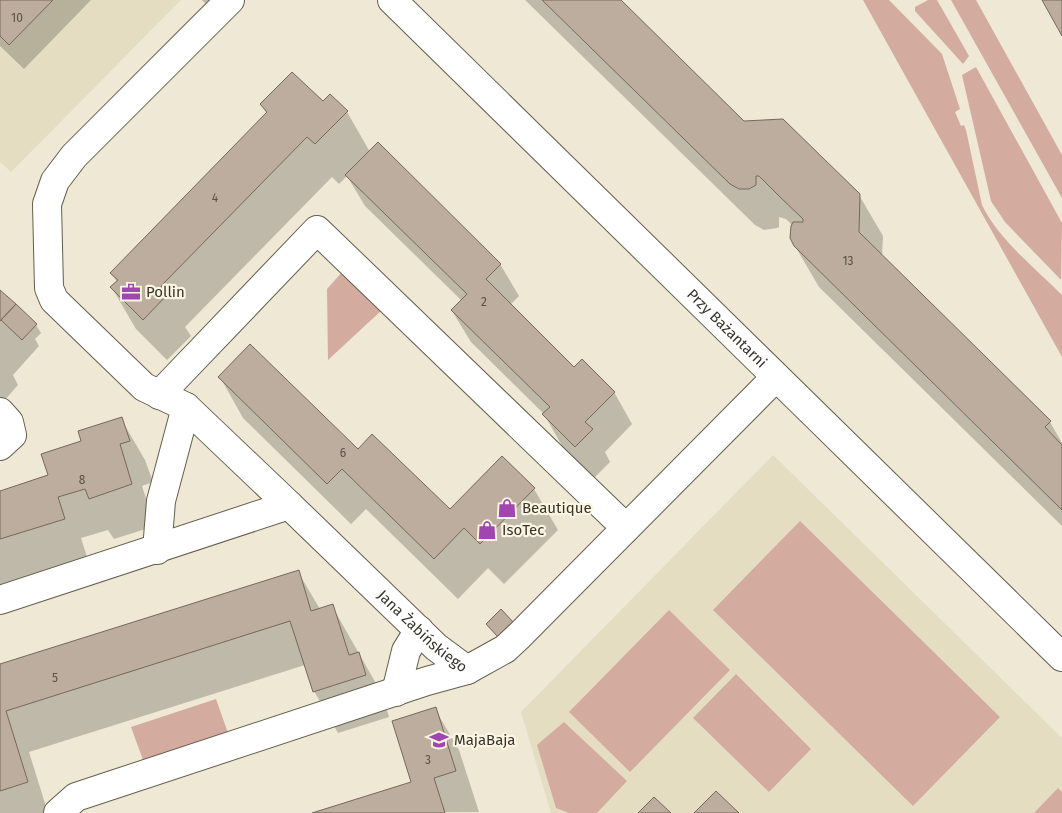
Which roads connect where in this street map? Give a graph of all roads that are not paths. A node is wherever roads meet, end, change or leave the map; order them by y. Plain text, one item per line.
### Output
1 (230, 0) edge
2 (392, 0) edge
3 (776, 377) junction
4 (158, 395) junction
5 (186, 407) junction
6 (289, 505) junction
7 (626, 528) junction
8 (157, 550) junction
9 (0, 600) edge
10 (419, 630) junction
11 (1062, 656) edge
12 (467, 670) junction
13 (396, 692) junction
14 (58, 813) edge

1 - 4 street
2 - 3 street, Przy Bażantarni
3 - 7 street, Jana Żabińskiego
3 - 11 street, Przy Bażantarni
4 - 5 street
4 - 7 street
5 - 6 street, Jana Żabińskiego
5 - 8 street
6 - 8 street
6 - 10 street, Jana Żabińskiego
7 - 12 street, Jana Żabińskiego
8 - 9 street
10 - 12 street, Jana Żabińskiego
10 - 13 street
12 - 13 street
13 - 14 street

